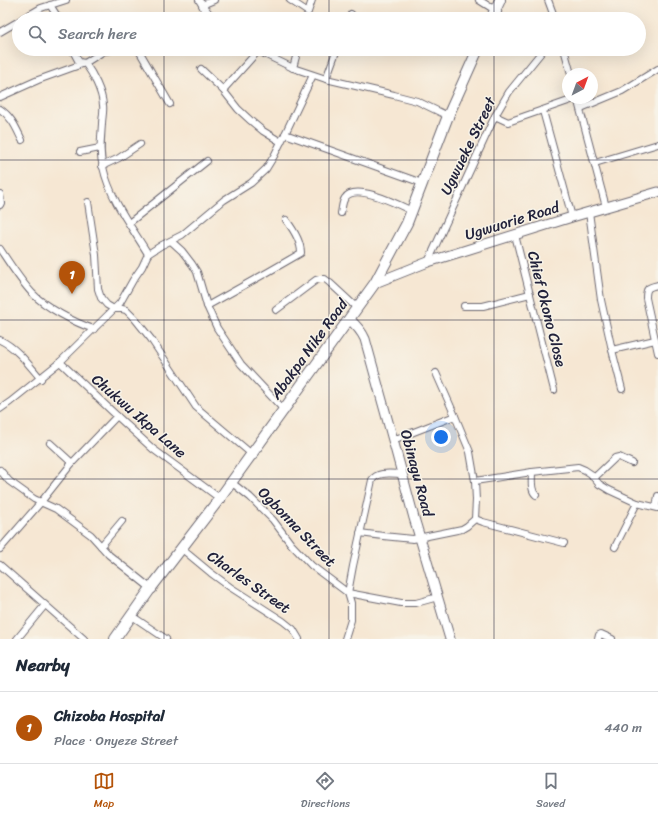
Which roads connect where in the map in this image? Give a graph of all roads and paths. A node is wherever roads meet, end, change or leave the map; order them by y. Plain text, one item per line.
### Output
1 (66, 0) edge
2 (214, 0) edge
3 (290, 0) edge
4 (312, 0) edge
5 (479, 0) edge
6 (500, 0) edge
7 (504, 0) edge
8 (548, 0) edge
9 (200, 3) edge
10 (50, 5) junction
11 (34, 12) edge
12 (54, 12) edge
13 (204, 12) edge
14 (208, 12) edge
15 (308, 12) joint
16 (492, 12) edge
17 (496, 12) edge
18 (497, 12) edge
19 (552, 12) edge
20 (12, 25) edge
21 (0, 32) edge
22 (76, 56) edge
23 (96, 56) edge
24 (142, 56) edge
25 (251, 56) edge
26 (268, 56) edge
27 (296, 56) edge
28 (334, 56) edge
29 (475, 56) edge
30 (479, 56) edge
31 (538, 56) edge
32 (566, 56) edge
33 (85, 63) junction
34 (201, 68) dead end
35 (293, 68) junction
36 (569, 68) edge
37 (658, 69) edge
38 (313, 75) junction
39 (326, 79) junction
40 (223, 90) junction
41 (0, 97) edge
42 (170, 104) dead end
43 (562, 104) edge
44 (579, 104) edge
45 (581, 108) junction
46 (0, 109) edge
47 (543, 111) junction
48 (495, 116) junction
49 (450, 117) junction
50 (285, 134) junction
51 (22, 140) dead end
52 (281, 142) junction
53 (140, 144) dead end
54 (658, 144) edge
55 (100, 148) junction
56 (80, 152) dead end
57 (207, 161) dead end
58 (595, 163) junction
59 (102, 166) junction
60 (422, 183) junction
61 (658, 192) edge
62 (0, 194) edge
63 (88, 202) dead end
64 (0, 205) edge
65 (606, 207) junction
66 (412, 211) junction
67 (589, 212) junction
68 (341, 213) dead end
69 (572, 217) junction
70 (286, 220) dead end
71 (129, 223) junction
72 (515, 235) junction
73 (171, 241) junction
74 (0, 249) edge
75 (148, 254) junction
76 (428, 262) junction
77 (378, 282) junction
78 (658, 285) edge
79 (530, 294) junction
80 (207, 306) junction
81 (464, 306) dead end
82 (357, 308) junction
83 (114, 309) junction
84 (276, 310) dead end
85 (350, 321) junction
86 (94, 329) junction
87 (0, 340) edge
88 (655, 340) junction
89 (612, 350) junction
90 (658, 353) edge
91 (60, 362) junction
92 (436, 372) dead end
93 (41, 379) junction
94 (622, 389) dead end
95 (554, 390) dead end
96 (0, 409) edge
97 (285, 411) junction
98 (117, 416) junction
99 (455, 416) junction
100 (393, 440) junction
101 (50, 443) dead end
102 (253, 455) junction
103 (632, 463) dead end
104 (72, 464) junction
105 (0, 470) edge
106 (532, 472) junction
107 (402, 474) junction
108 (594, 478) junction
109 (475, 481) junction
110 (232, 483) junction
111 (536, 495) dead end
112 (658, 496) edge
113 (221, 499) junction
114 (41, 502) junction
115 (637, 503) junction
116 (657, 508) edge
117 (475, 519) junction
118 (122, 522) dead end
119 (360, 532) junction
120 (420, 538) junction
121 (564, 542) dead end
122 (101, 546) junction
123 (615, 547) dead end
124 (0, 549) edge
125 (183, 550) junction
126 (0, 565) edge
127 (153, 590) junction
128 (348, 593) junction
129 (438, 597) junction
130 (45, 605) junction
131 (133, 617) junction
132 (18, 639) edge
133 (84, 639) edge
134 (115, 639) edge
135 (120, 639) edge
136 (166, 639) edge
137 (299, 639) edge
138 (345, 639) edge
139 (450, 639) edge
140 (598, 639) edge
141 (612, 639) edge

1 - 10 street
2 - 9 street
3 - 15 street
4 - 15 street
5 - 16 street
6 - 17 main road
7 - 18 main road
8 - 19 street
9 - 13 street
9 - 14 street
10 - 11 street
10 - 12 street
20 - 21 street
22 - 33 street
23 - 33 street
24 - 42 street
25 - 40 street
26 - 35 street
27 - 35 street
28 - 39 street
29 - 49 main road, Abakpa Nike Road
30 - 49 main road, Abakpa Nike Road
31 - 48 street, Ugwueke Street
32 - 36 street
33 - 41 street
33 - 55 street
34 - 40 street
35 - 38 street
37 - 45 street
38 - 39 street
38 - 50 street
39 - 49 street
40 - 52 street
43 - 47 street
44 - 45 street
45 - 58 street
46 - 51 street
47 - 48 street
47 - 69 street
48 - 76 street, Ugwueke Street
49 - 60 main road, Abakpa Nike Road
49 - 77 main road, Abakpa Nike Road
50 - 52 street
50 - 60 street
52 - 73 street
53 - 59 street
54 - 58 street
55 - 56 street
55 - 59 street
57 - 71 street
58 - 65 street
59 - 71 street
60 - 66 main road, Abakpa Nike Road
61 - 65 street, Ugwuorie Road
62 - 64 street
63 - 83 street
65 - 67 street, Ugwuorie Road
66 - 68 street
66 - 77 main road, Abakpa Nike Road
67 - 69 street, Ugwuorie Road
67 - 89 street
69 - 72 street, Ugwuorie Road
70 - 80 street
71 - 75 street
72 - 76 street, Ugwuorie Road
72 - 79 street, Chief Okono Close
73 - 75 street
73 - 80 street
74 - 86 street
75 - 83 street
76 - 77 street, Ugwuorie Road
77 - 82 main road, Abakpa Nike Road
77 - 85 main road, Abakpa Nike Road
78 - 88 street
79 - 81 street
79 - 95 street, Chief Okono Close
80 - 97 street
82 - 84 street
82 - 85 main road, Abakpa Nike Road
83 - 86 street
83 - 102 street
85 - 97 main road, Abakpa Nike Road
85 - 100 street, Obinagu Road
86 - 91 street
87 - 93 street
88 - 89 street
88 - 90 street
89 - 94 street
91 - 93 street
91 - 98 street, Chukwu Ikpa Lane
92 - 99 street
93 - 96 street
97 - 102 main road, Abakpa Nike Road
98 - 104 street
98 - 113 street, Chukwu Ikpa Lane
99 - 100 street
99 - 109 street
100 - 107 street, Obinagu Road
101 - 104 street
102 - 110 main road, Abakpa Nike Road
103 - 108 street
104 - 114 street
105 - 114 street
106 - 108 street
106 - 109 street
106 - 111 street
107 - 119 street
107 - 120 street, Obinagu Road
108 - 115 street
109 - 117 street
110 - 113 main road, Abakpa Nike Road
110 - 128 street, Ogbonna Street
112 - 116 street
113 - 125 main road, Abakpa Nike Road
114 - 122 street
114 - 124 street
115 - 116 street
115 - 123 street
117 - 120 street
117 - 121 street
118 - 122 street
119 - 120 street
119 - 128 street
120 - 129 street, Obinagu Road
122 - 127 street
125 - 127 main road, Abakpa Nike Road
125 - 137 street, Charles Street
126 - 130 street
127 - 131 main road, Abakpa Nike Road
128 - 129 street, Ogbonna Street
128 - 138 street
129 - 139 street, Obinagu Road
130 - 132 street
130 - 133 street
131 - 134 main road, Abakpa Nike Road
131 - 135 main road, Abakpa Nike Road
131 - 136 street
140 - 141 street

